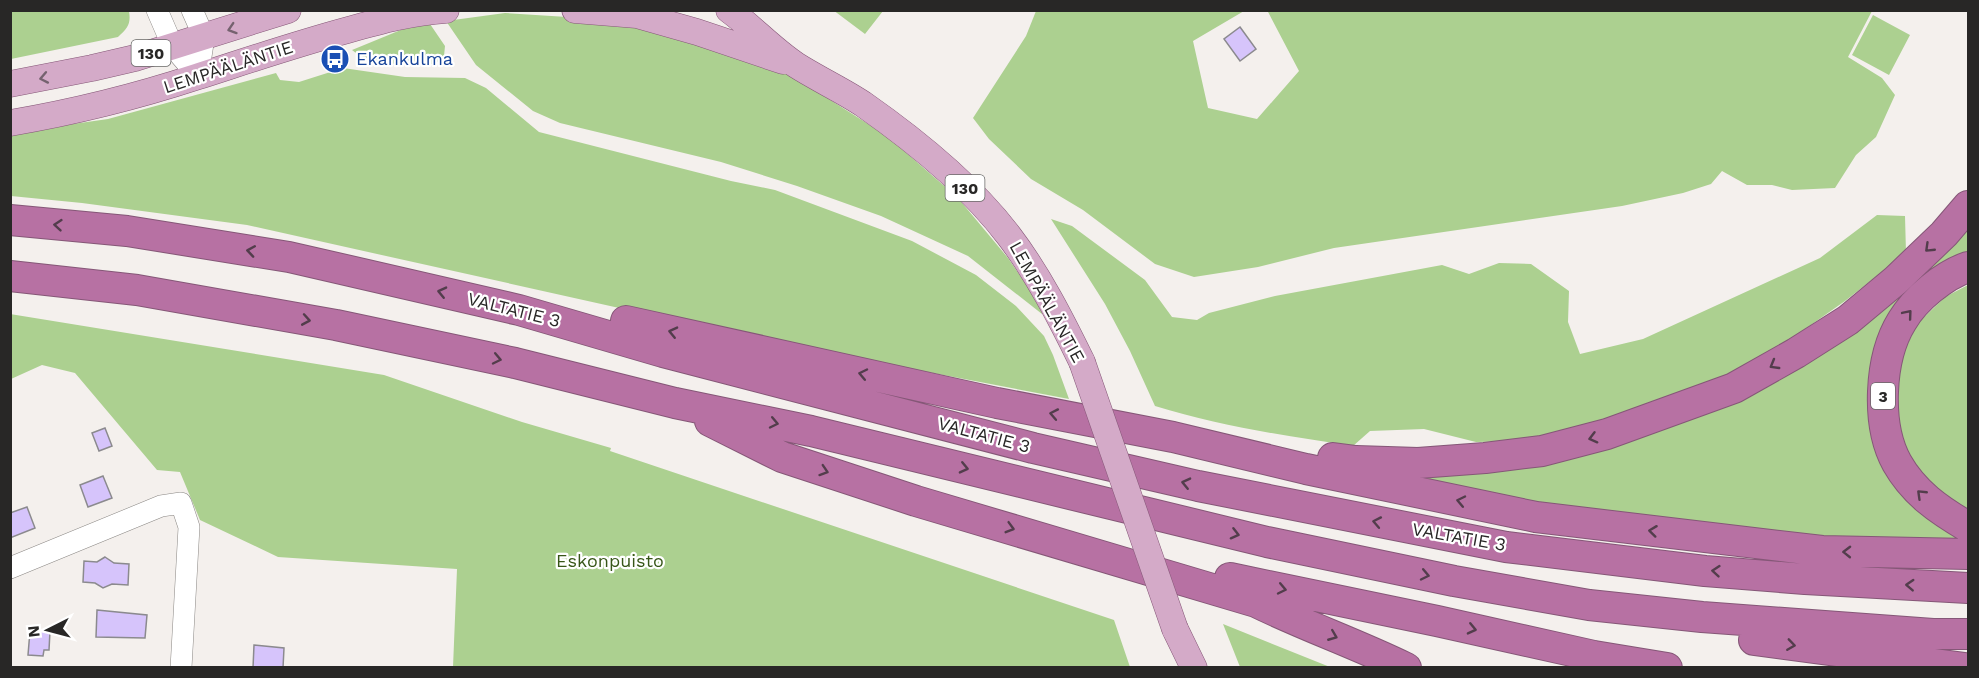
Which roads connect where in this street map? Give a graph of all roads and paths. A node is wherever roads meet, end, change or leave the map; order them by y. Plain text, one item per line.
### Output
1 (157, 10) edge
2 (192, 10) edge
3 (288, 10) edge
4 (446, 10) edge
5 (575, 10) edge
6 (729, 10) edge
7 (204, 38) junction
8 (172, 46) junction
9 (795, 64) junction
10 (198, 76) junction
11 (10, 84) edge
12 (10, 123) edge
13 (1968, 206) edge
14 (10, 220) edge
15 (1968, 267) edge
16 (10, 276) edge
17 (519, 310) junction
18 (675, 403) junction
19 (1173, 437) junction
20 (1968, 526) edge
21 (1060, 543) junction
22 (1968, 554) edge
23 (10, 567) edge
24 (1968, 588) edge
25 (1589, 605) junction
26 (1174, 629) junction
27 (1968, 634) edge
28 (181, 668) edge
29 (1185, 668) edge
30 (1194, 668) edge
31 (1406, 668) edge
32 (1667, 668) edge
33 (1965, 668) edge

1 - 8 street
2 - 7 street
3 -> 7 main road, LEMPÄÄLÄNTIE / 130
4 - 10 main road, LEMPÄÄLÄNTIE / 130
5 - 9 main road, LEMPÄÄLÄNTIE / 130
6 - 9 main road, LEMPÄÄLÄNTIE / 130
7 - 8 main road, LEMPÄÄLÄNTIE / 130
7 - 10 street
8 - 10 street
8 -> 11 main road, LEMPÄÄLÄNTIE / 130
9 - 26 main road, LEMPÄÄLÄNTIE / 130, bridge
10 - 12 main road, LEMPÄÄLÄNTIE / 130
13 -> 19 highway
17 -> 14 highway, VALTATIE 3
20 -> 15 highway, 3
16 -> 18 highway, VALTATIE 3
19 -> 17 highway
24 -> 17 highway, VALTATIE 3
18 -> 21 highway
18 -> 25 highway, VALTATIE 3
22 -> 19 highway
21 -> 31 highway
21 -> 32 highway
23 - 28 street
25 - 27 highway, VALTATIE 3
25 -> 33 highway
26 - 29 main road, LEMPÄÄLÄNTIE / 130
26 - 30 main road, LEMPÄÄLÄNTIE / 130

